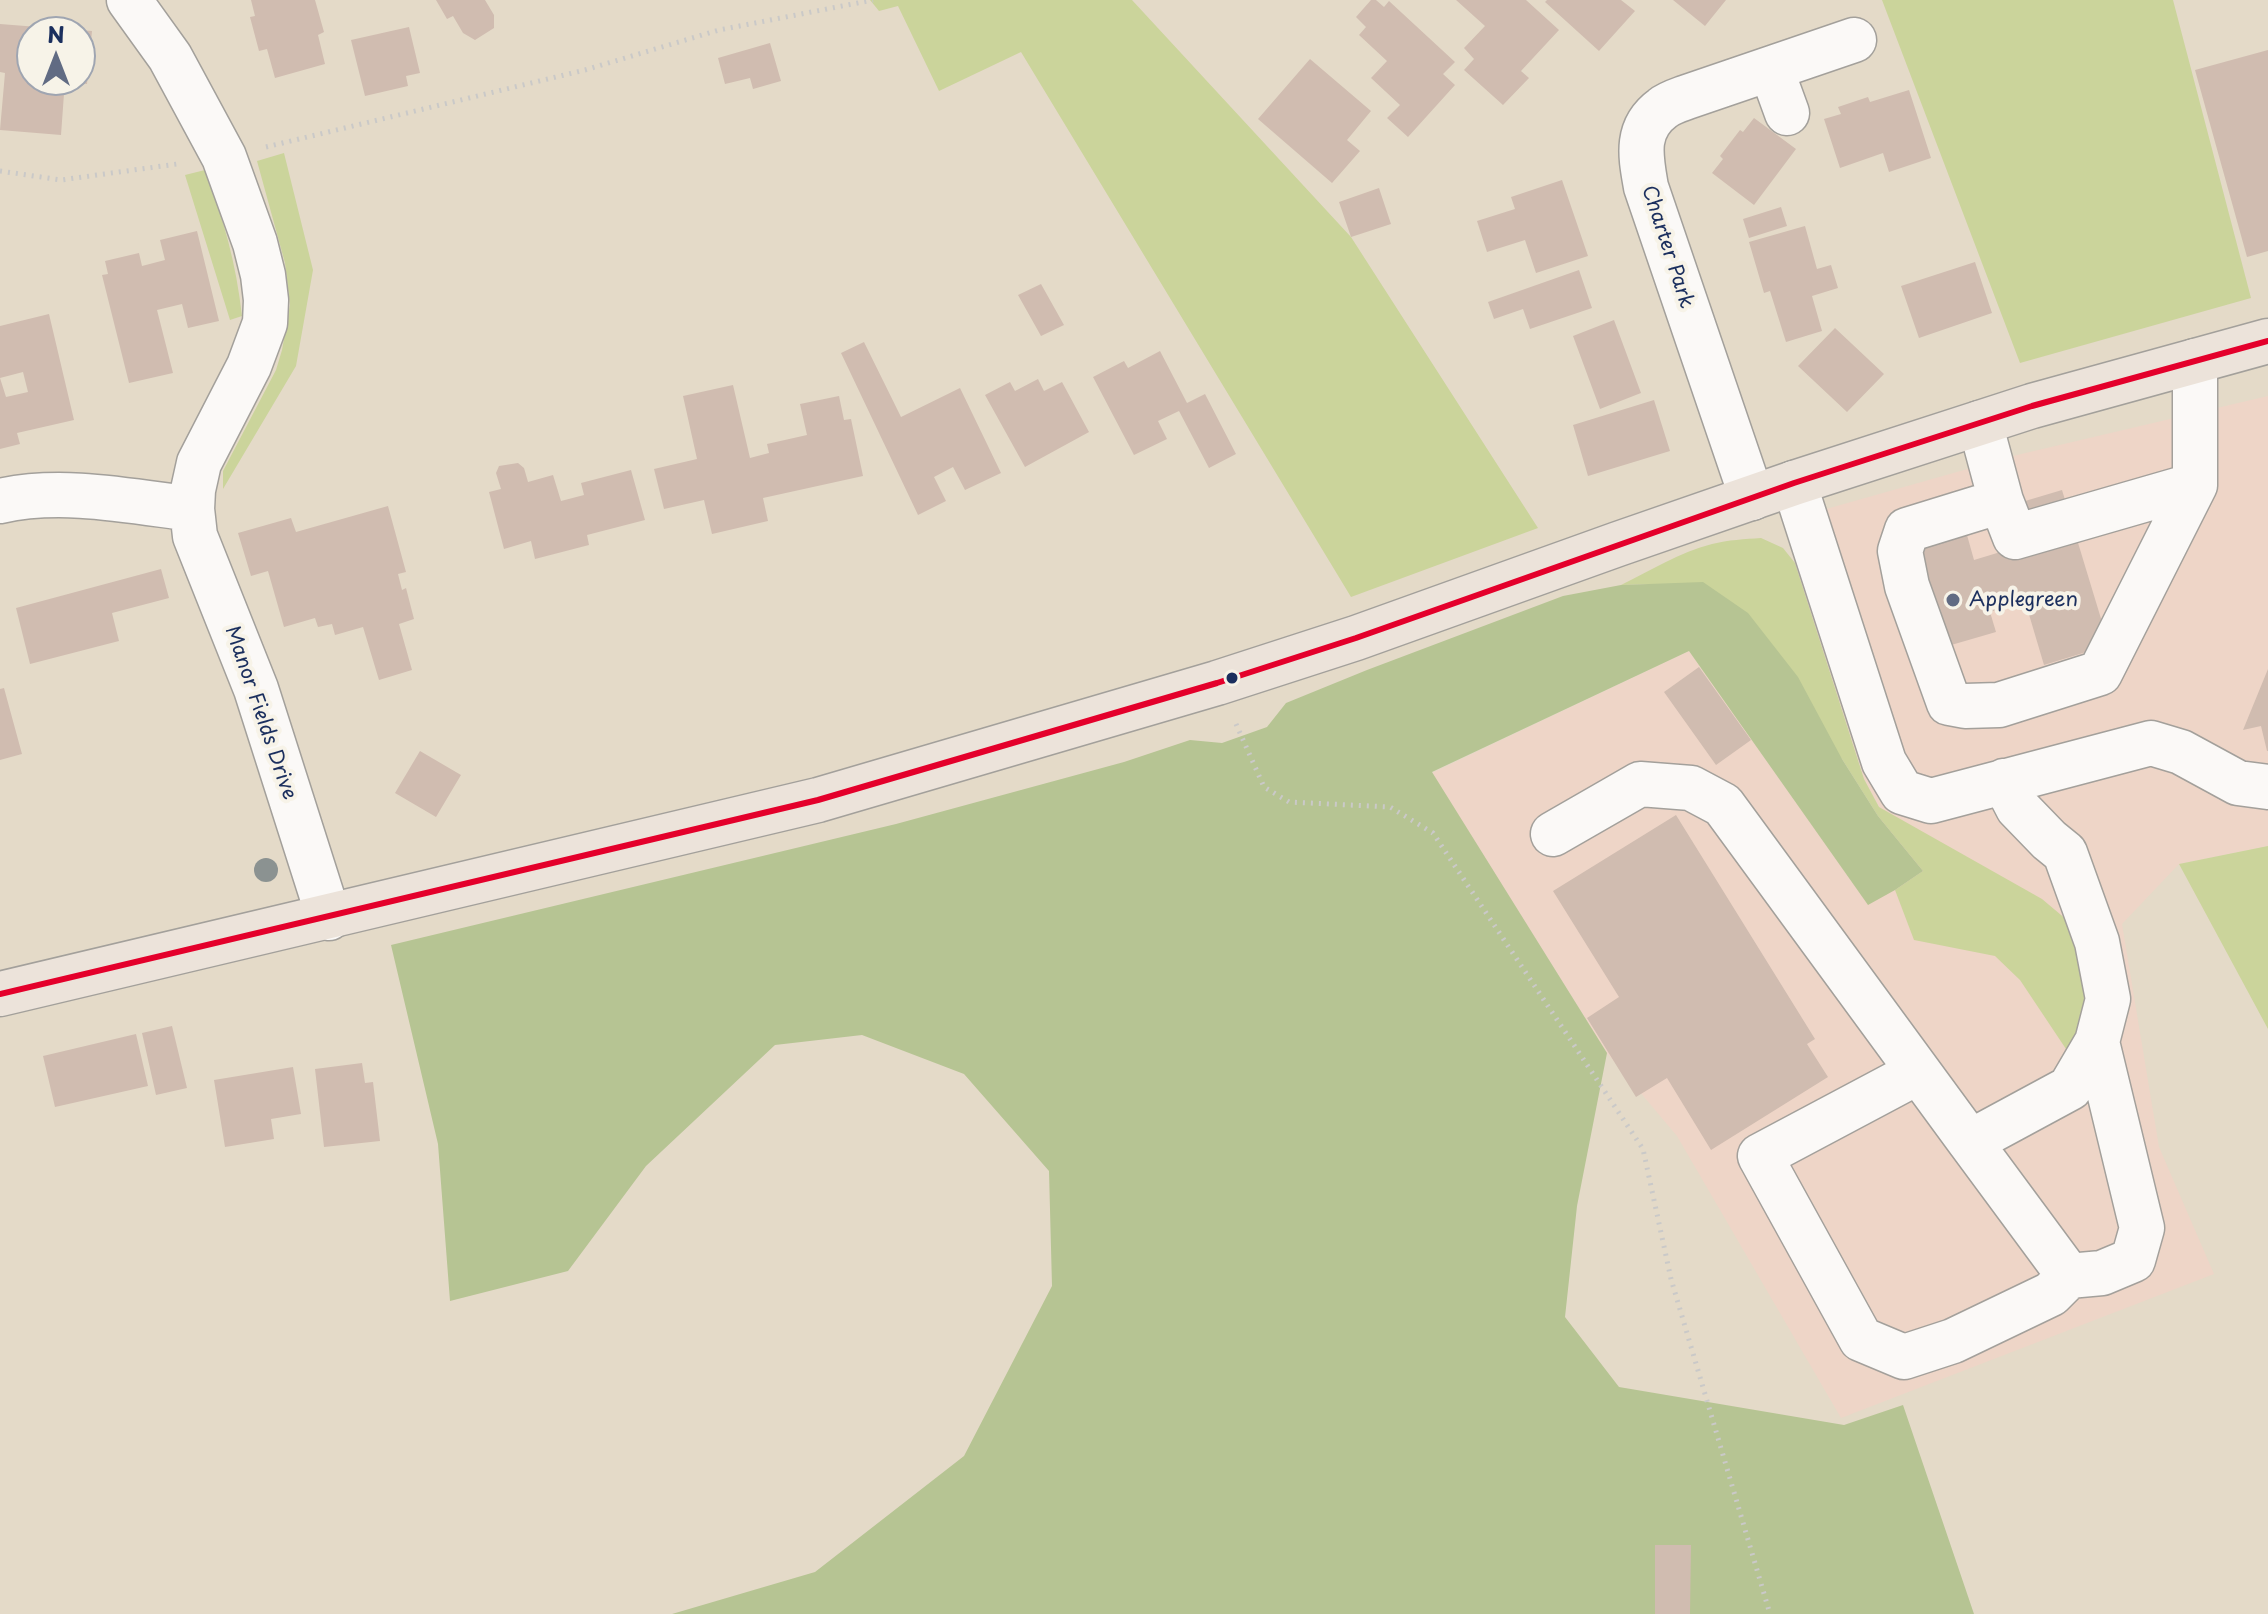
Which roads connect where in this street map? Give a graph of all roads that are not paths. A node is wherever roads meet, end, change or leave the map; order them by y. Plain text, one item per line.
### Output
1 (130, 0) edge
2 (1854, 40) dead end
3 (1771, 69) junction
4 (1787, 113) dead end
5 (2268, 341) edge
6 (2195, 361) junction
7 (1980, 423) junction
8 (1794, 483) junction
9 (2195, 485) junction
10 (1752, 498) junction
11 (0, 501) edge
12 (2001, 501) junction
13 (192, 509) junction
14 (2004, 781) junction
15 (2268, 787) edge
16 (1553, 834) dead end
17 (329, 918) junction
18 (0, 994) edge
19 (2097, 1042) junction
20 (1918, 1072) junction
21 (1970, 1142) junction
22 (2069, 1276) junction

1 - 13 street, Manor Fields Drive
2 - 3 street, Charter Park
3 - 4 street
3 - 10 street, Charter Park
5 - 6 main road
6 - 7 main road
6 - 9 street
7 - 8 main road
7 - 12 street
8 - 10 main road
8 - 14 street
9 - 12 street
9 - 12 street
10 - 17 main road
11 - 13 street
13 - 17 street, Manor Fields Drive
14 - 15 street
14 - 19 street
16 - 20 street
17 - 18 main road
19 - 21 street
19 - 22 street
20 - 21 street
20 - 22 street
21 - 22 street

